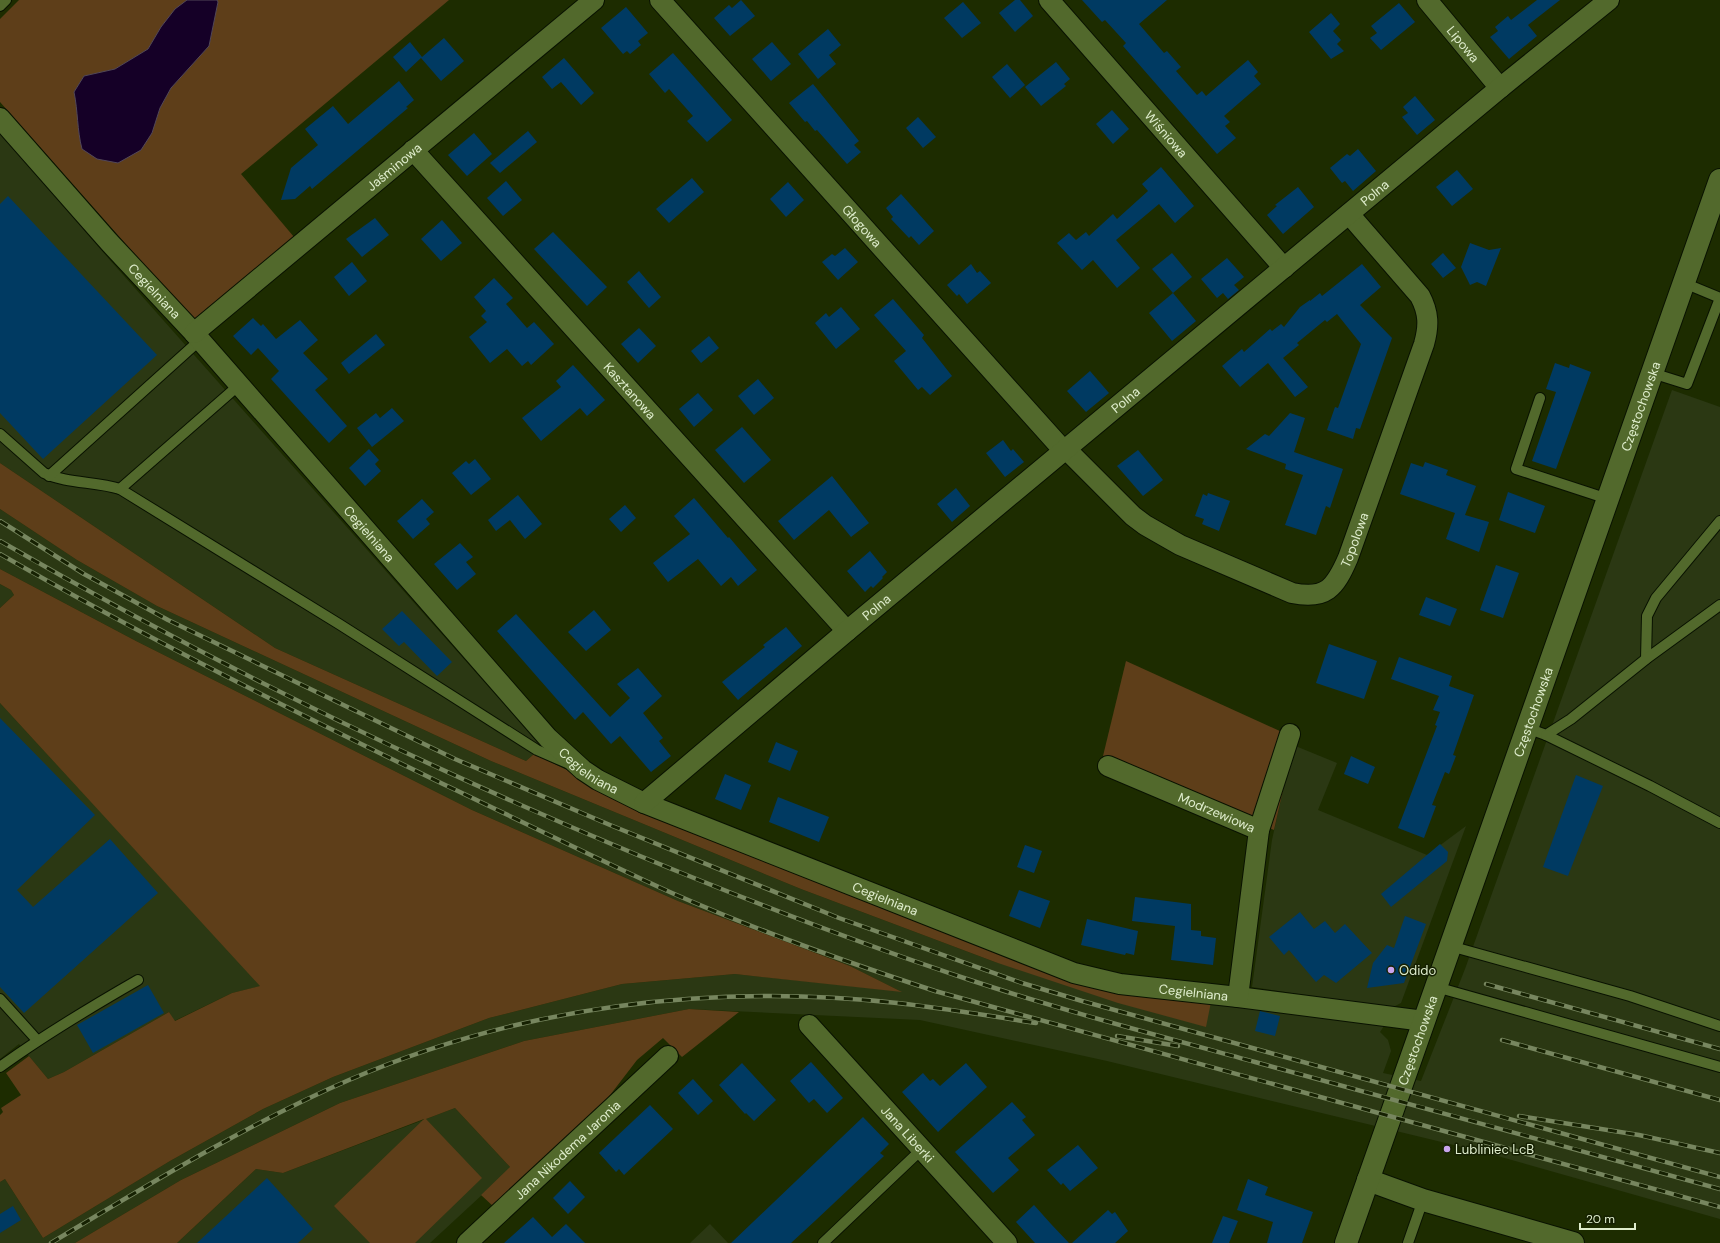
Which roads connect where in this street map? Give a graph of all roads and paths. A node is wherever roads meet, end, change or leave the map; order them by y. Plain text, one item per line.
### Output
1 (6, 0) edge
2 (594, 0) edge
3 (660, 0) edge
4 (1049, 0) edge
5 (1426, 0) edge
6 (1609, 0) edge
7 (0, 6) edge
8 (1500, 88) junction
9 (0, 118) edge
10 (413, 150) junction
11 (1720, 180) edge
12 (1349, 214) junction
13 (1284, 268) junction
14 (1684, 283) junction
15 (1720, 298) edge
16 (197, 337) junction
17 (1652, 373) junction
18 (239, 385) junction
19 (1540, 398) dead end
20 (0, 434) edge
21 (1065, 450) junction
22 (49, 476) junction
23 (120, 490) junction
24 (1608, 499) junction
25 (1720, 521) edge
26 (1720, 605) edge
27 (847, 631) junction
28 (1646, 659) junction
29 (1536, 732) junction
30 (1290, 734) dead end
31 (1108, 766) dead end
32 (583, 770) junction
33 (644, 803) junction
34 (1720, 823) edge
35 (1259, 830) junction
36 (1450, 946) junction
37 (138, 980) dead end
38 (1436, 987) junction
39 (1238, 997) junction
40 (0, 999) edge
41 (1424, 1021) junction
42 (810, 1025) dead end
43 (1720, 1026) edge
44 (38, 1040) junction
45 (668, 1056) dead end
46 (1720, 1066) edge
47 (0, 1067) edge
48 (922, 1149) junction
49 (1368, 1180) junction
50 (1423, 1200) junction
51 (1545, 1239) edge
52 (467, 1243) edge
53 (823, 1243) edge
54 (1008, 1243) edge
55 (1346, 1243) edge
56 (1408, 1243) edge
57 (1573, 1243) edge

1 - 7 lane
2 - 10 street, Jaśminowa
3 - 21 street, Głogowa
4 - 13 street, Wiśniowa
5 - 8 street, Lipowa
6 - 8 street, Polna
8 - 12 street, Polna
9 - 16 street, Cegielniana
10 - 16 street, Jaśminowa
10 - 27 street, Kasztanowa
11 - 14 main road, Częstochowska
12 - 13 street, Polna
12 - 21 street, Topolowa
13 - 21 street, Polna
14 - 15 lane
14 - 17 main road, Częstochowska
15 - 17 lane
16 - 18 street, Cegielniana
16 - 22 lane
17 - 24 main road, Częstochowska
18 - 23 lane
18 - 32 street, Cegielniana
19 - 24 lane
20 - 22 lane
21 - 27 street, Polna
22 - 23 lane
23 - 32 lane
24 - 29 main road, Częstochowska
25 - 28 lane
26 - 28 lane
27 - 33 street, Polna
28 - 29 lane
29 - 34 lane
29 - 36 main road, Częstochowska
30 - 35 street
31 - 35 street, Modrzewiowa
32 - 33 street, Cegielniana
33 - 39 street, Cegielniana
35 - 39 street, Modrzewiowa
36 - 38 main road, Częstochowska
36 - 43 lane
37 - 44 lane
38 - 41 main road, Częstochowska
38 - 46 lane
39 - 41 street, Cegielniana
40 - 44 lane
41 - 49 main road, Częstochowska
42 - 48 street, Jana Liberki
44 - 47 lane
45 - 52 street, Jana Nikodema Jaronia
48 - 53 lane
48 - 54 street, Jana Liberki
49 - 50 main road
49 - 55 main road, Częstochowska
50 - 51 main road
50 - 56 lane
51 - 57 main road

